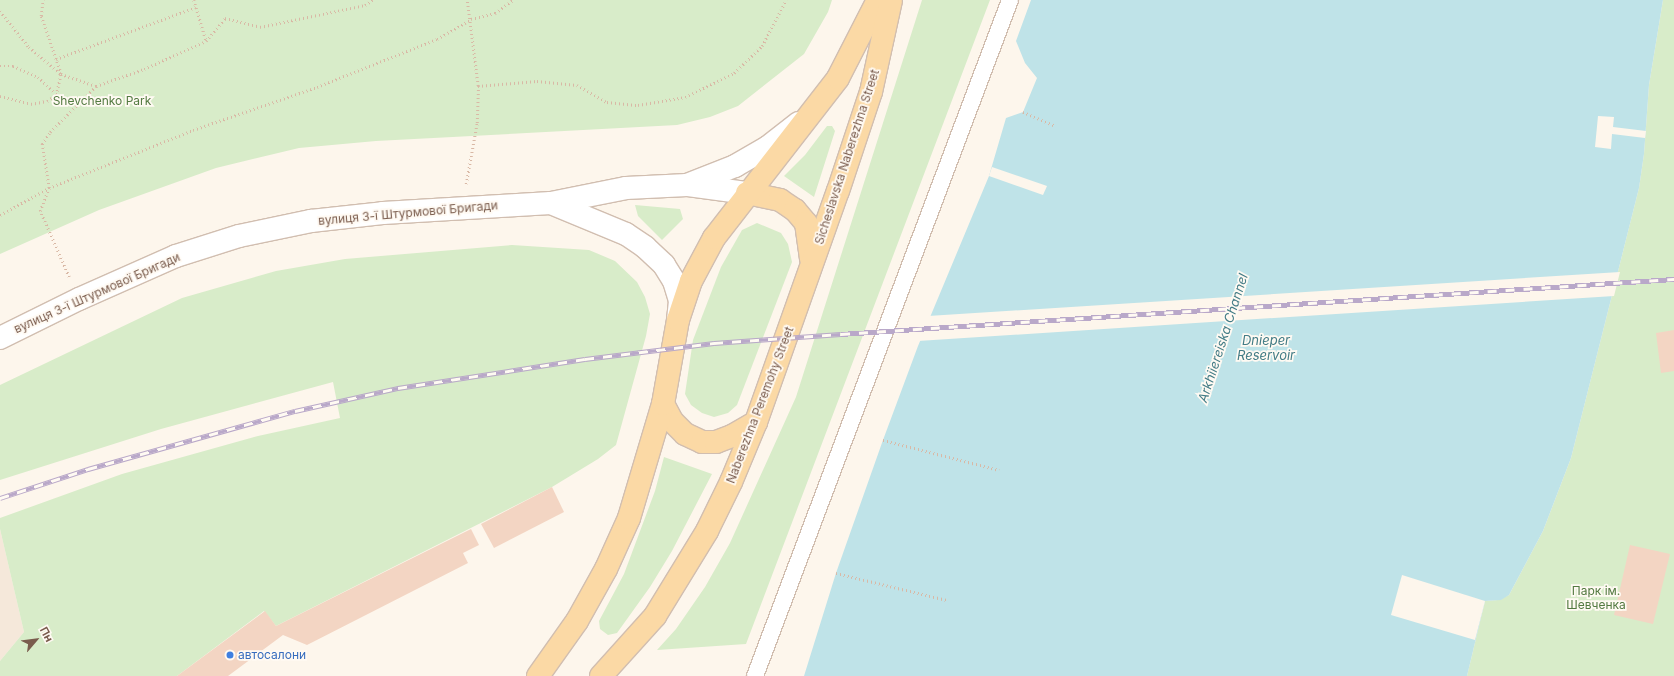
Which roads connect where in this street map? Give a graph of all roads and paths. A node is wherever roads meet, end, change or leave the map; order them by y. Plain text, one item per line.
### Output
1 (43, 0) edge
2 (194, 0) edge
3 (372, 0) edge
4 (467, 0) edge
5 (513, 0) edge
6 (786, 0) edge
7 (878, 0) edge
8 (891, 0) edge
9 (1010, 0) edge
10 (196, 7) junction
11 (0, 11) edge
12 (472, 19) junction
13 (206, 41) junction
14 (56, 59) junction
15 (0, 66) edge
16 (61, 74) junction
17 (96, 86) junction
18 (478, 86) junction
19 (56, 95) junction
20 (0, 96) edge
21 (1023, 112) dead end
22 (808, 116) junction
23 (1054, 125) dead end
24 (687, 185) junction
25 (49, 188) junction
26 (747, 193) junction
27 (551, 203) junction
28 (462, 206) junction
29 (0, 215) edge
30 (812, 266) junction
31 (79, 299) junction
32 (678, 320) junction
33 (0, 338) edge
34 (663, 404) junction
35 (756, 422) junction
36 (883, 440) dead end
37 (999, 470) dead end
38 (836, 573) dead end
39 (948, 600) dead end
40 (538, 676) edge
41 (601, 676) edge
42 (756, 676) edge

1 - 14 path
2 - 10 path
3 - 13 path
4 - 12 path
5 - 12 path
6 - 18 path
7 - 22 main road
8 - 30 main road, Sicheslavska Naberezhna Street
9 - 42 street
10 - 13 path
10 - 14 path
11 - 16 path
12 - 18 path
12 - 25 path
13 - 17 path
14 - 16 path
15 - 19 path
16 - 17 path
16 - 19 path
17 - 25 path
18 - 28 path
19 - 20 path
21 - 23 path
22 - 24 main road, вулиця 3-ї Штурмової Бригади
22 - 26 main road
24 - 26 main road, вулиця 3-ї Штурмової Бригади
24 - 27 main road, вулиця 3-ї Штурмової Бригади
25 - 29 path
25 - 31 path
26 - 30 main road
26 - 32 main road
27 - 28 main road, вулиця 3-ї Штурмової Бригади
27 - 32 main road, вулиця 3-ї Штурмової Бригади
28 - 31 main road, вулиця 3-ї Штурмової Бригади
30 - 35 main road, Naberezhna Peremohy Street
31 - 33 main road, вулиця 3-ї Штурмової Бригади
32 - 34 main road
34 - 35 main road
34 - 40 main road
35 - 41 main road, Naberezhna Peremohy Street
36 - 37 path
38 - 39 path

